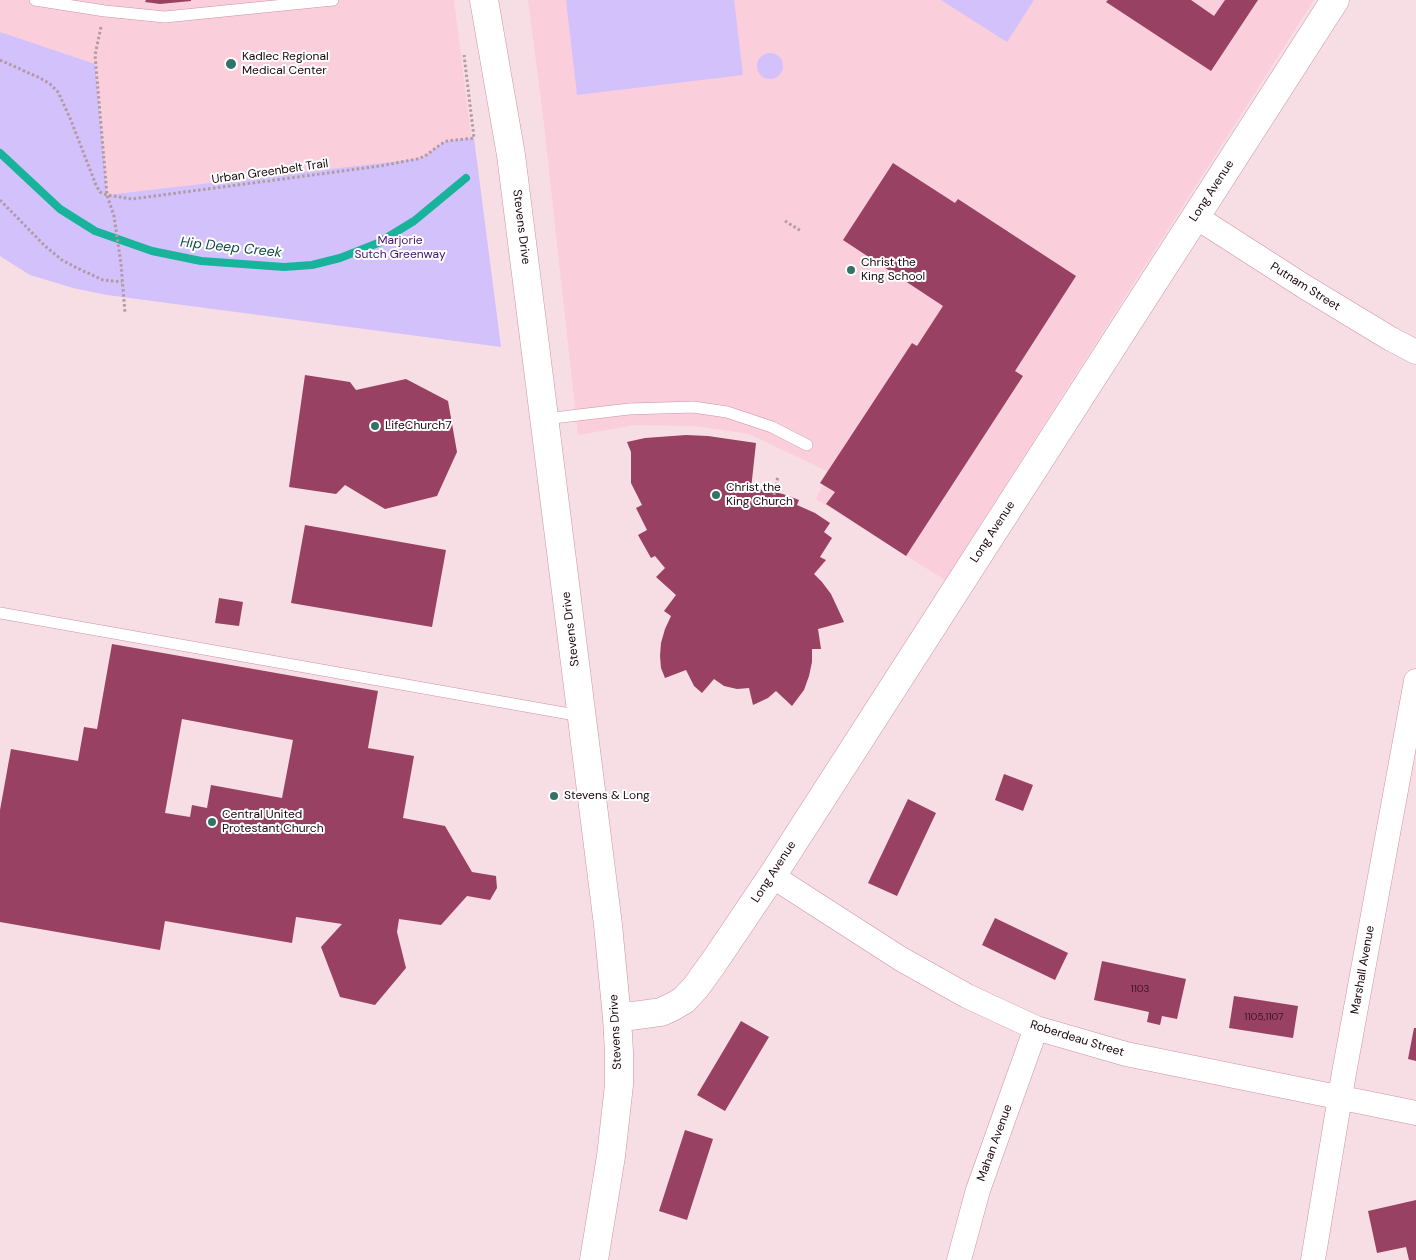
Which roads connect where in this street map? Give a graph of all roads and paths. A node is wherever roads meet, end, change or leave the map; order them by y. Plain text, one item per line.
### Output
1 (36, 0) edge
2 (333, 0) edge
3 (484, 0) edge
4 (1330, 1) edge
5 (105, 11) junction
6 (463, 47) dead end
7 (0, 60) edge
8 (107, 195) junction
9 (0, 200) edge
10 (1196, 217) junction
11 (785, 221) dead end
12 (801, 230) dead end
13 (122, 282) junction
14 (125, 313) dead end
15 (1416, 352) edge
16 (545, 419) junction
17 (807, 445) dead end
18 (778, 476) dead end
19 (774, 495) dead end
20 (0, 613) edge
21 (1416, 681) edge
22 (581, 716) junction
23 (772, 876) junction
24 (617, 1018) junction
25 (1036, 1028) junction
26 (1340, 1098) junction
27 (1416, 1113) edge
28 (594, 1260) edge
29 (959, 1260) edge
30 (1313, 1260) edge

1 - 5 lane
2 - 5 lane
3 - 16 main road, Stevens Drive
4 - 10 main road, Long Avenue
5 - 8 path
6 - 8 path, Urban Greenbelt Trail
7 - 8 path
8 - 13 path
9 - 13 path
10 - 15 street, Putnam Street
10 - 23 main road, Long Avenue
11 - 12 path
13 - 14 path
16 - 17 lane
16 - 22 main road, Stevens Drive
18 - 19 path
20 - 22 lane
21 - 26 street, Marshall Avenue
22 - 24 main road, Stevens Drive
23 - 24 main road, Long Avenue
23 - 25 street, Roberdeau Street
24 - 28 main road, Stevens Drive
25 - 26 street, Roberdeau Street
25 - 29 street, Mahan Avenue
26 - 27 street, Roberdeau Street
26 - 30 street, Marshall Avenue

